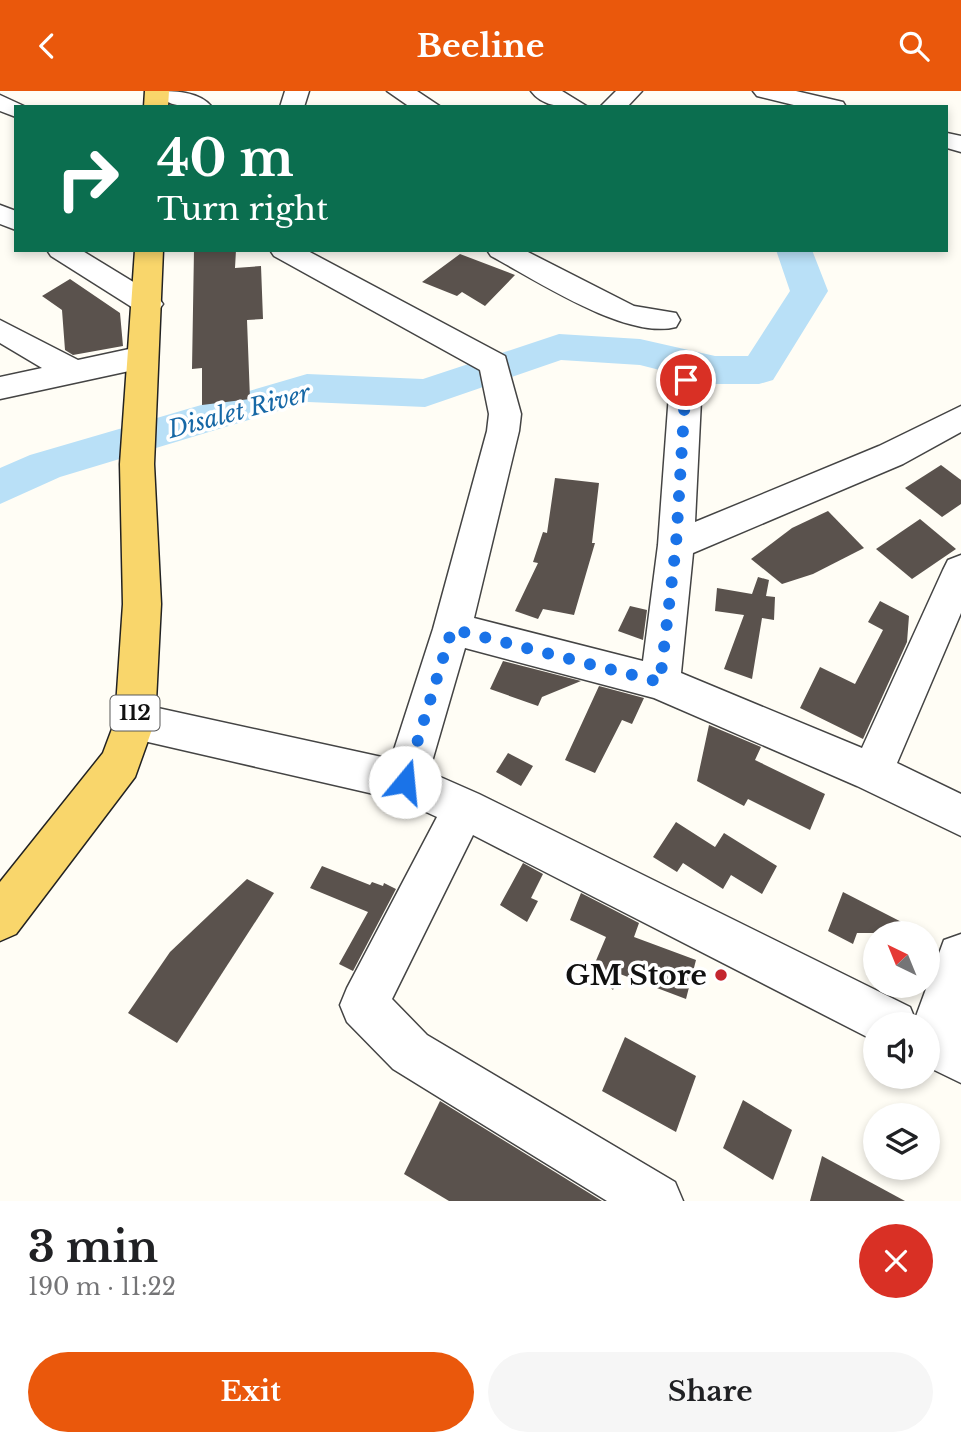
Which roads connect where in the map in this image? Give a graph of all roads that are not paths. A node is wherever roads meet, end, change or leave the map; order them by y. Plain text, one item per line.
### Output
1 (166, 91) edge
2 (399, 91) edge
3 (543, 91) edge
4 (630, 91) edge
5 (769, 92) edge
6 (196, 105) edge
7 (425, 105) edge
8 (572, 105) edge
9 (614, 105) edge
10 (749, 105) edge
11 (830, 105) edge
12 (64, 252) edge
13 (149, 252) edge
14 (288, 252) edge
15 (505, 252) edge
16 (148, 304) junction
17 (665, 320) dead end
18 (0, 331) edge
19 (143, 356) junction
20 (70, 370) junction
21 (686, 380) dead end
22 (0, 388) edge
23 (961, 418) edge
24 (676, 545) junction
25 (961, 570) edge
26 (452, 629) junction
27 (660, 682) junction
28 (135, 721) junction
29 (872, 772) junction
30 (405, 782) junction
31 (464, 808) junction
32 (961, 816) edge
33 (0, 918) edge
34 (961, 957) edge
35 (870, 1012) edge
36 (939, 1012) edge
37 (633, 1195) edge

1 - 6 street
2 - 7 street
3 - 8 street
4 - 9 street
5 - 10 street
5 - 11 street
12 - 16 street
13 - 16 main road, 112
14 - 26 street
15 - 17 street
16 - 19 main road, 112
18 - 20 street
19 - 20 street
19 - 28 main road, 112
20 - 22 street
21 - 24 street
23 - 24 street
24 - 27 street
25 - 29 street
26 - 27 street
26 - 30 street
27 - 29 street
28 - 30 street
28 - 33 main road, 112
29 - 32 street
30 - 31 street
31 - 35 street
31 - 37 street
34 - 36 street

